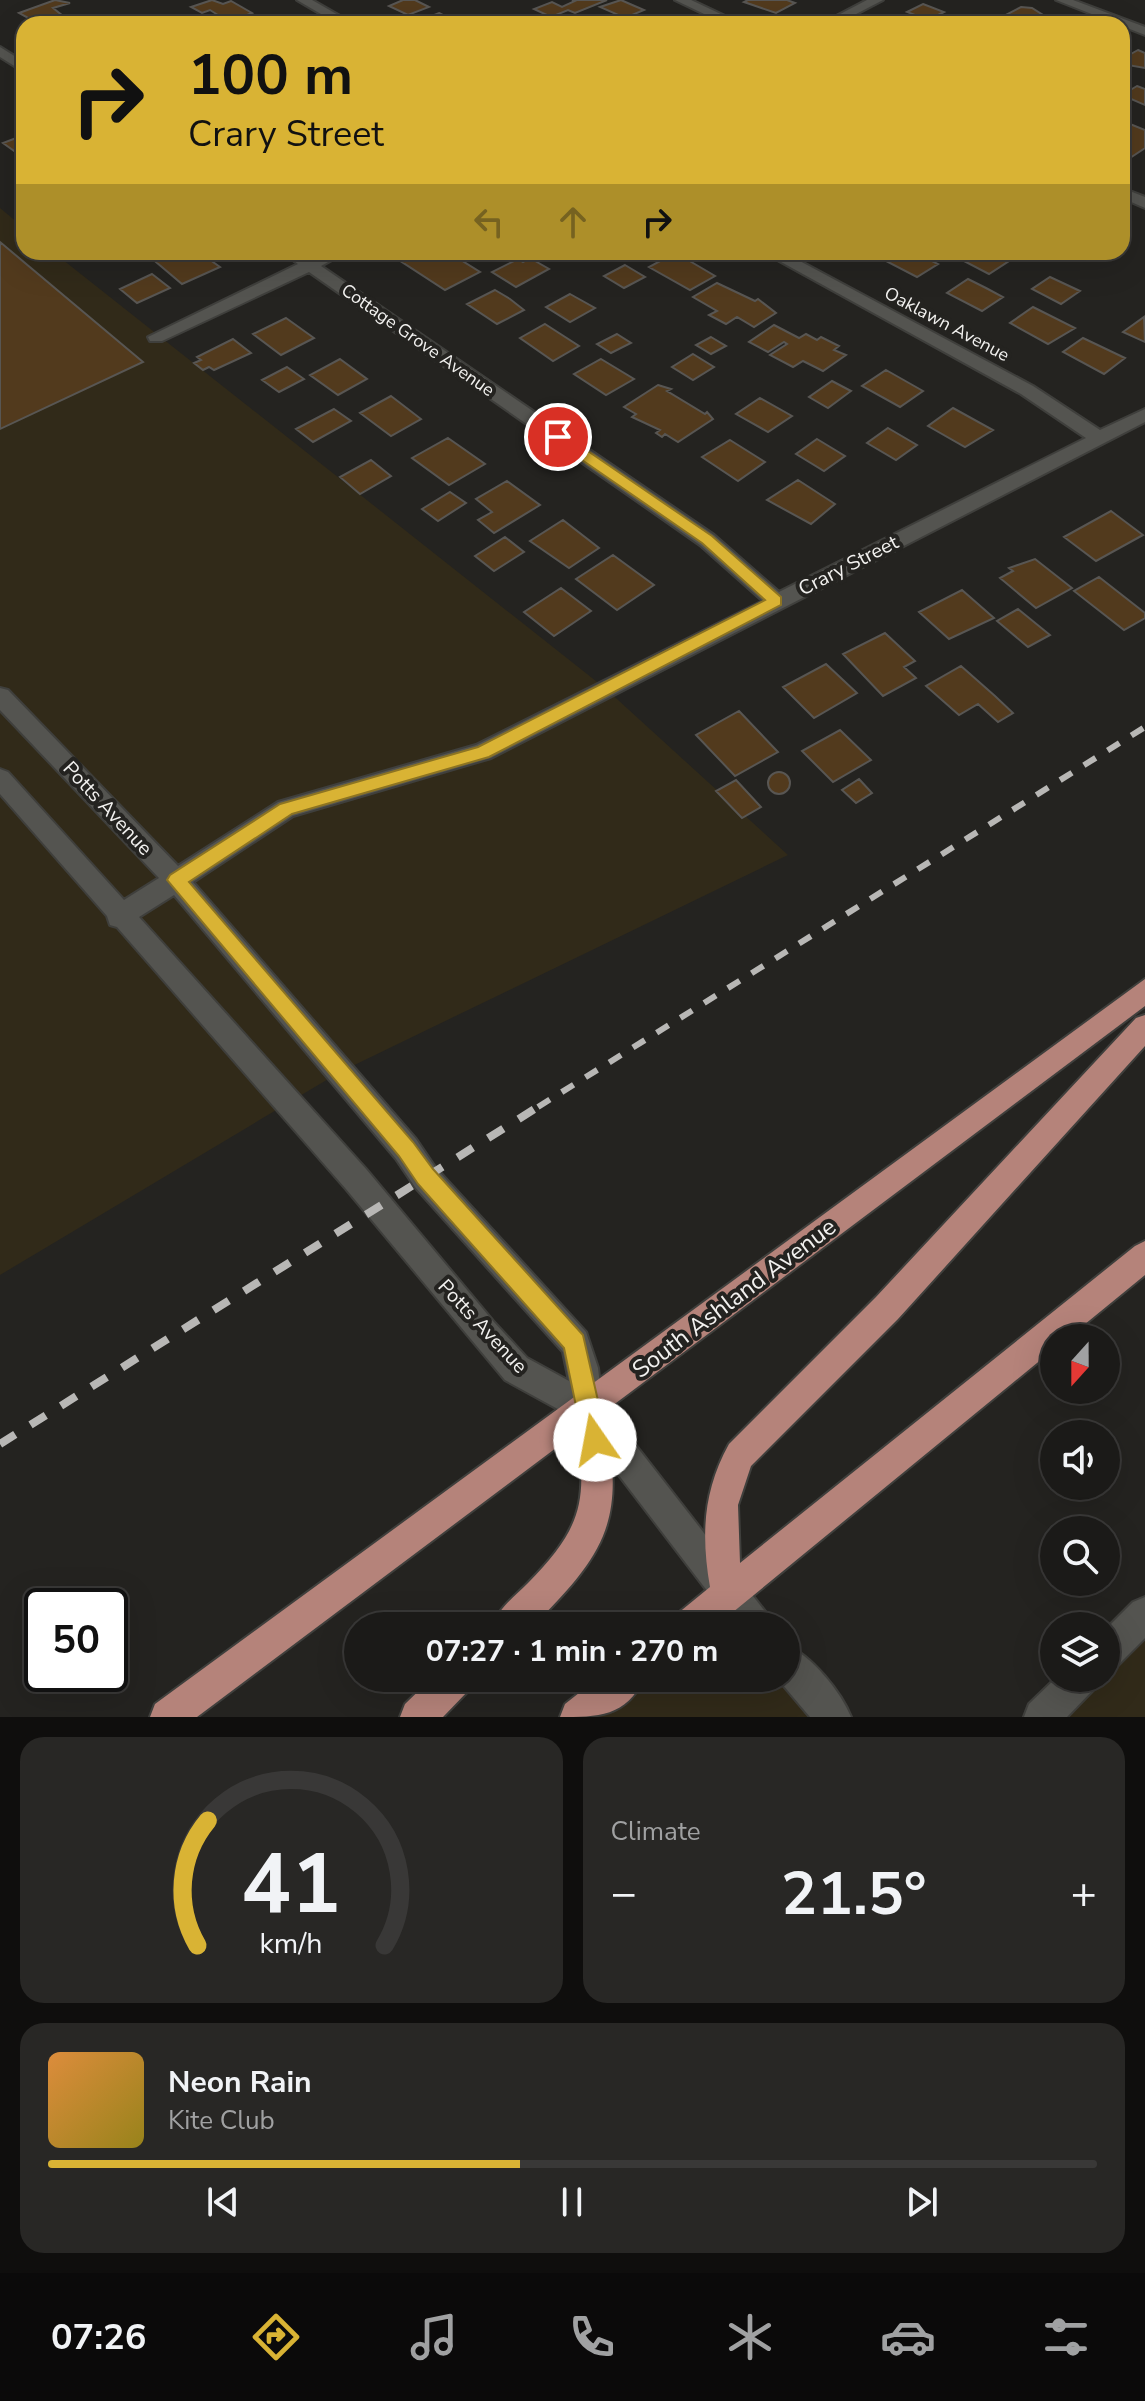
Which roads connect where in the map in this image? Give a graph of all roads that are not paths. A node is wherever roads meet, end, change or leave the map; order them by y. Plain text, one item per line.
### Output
1 (303, 0) edge
2 (681, 0) edge
3 (877, 0) edge
4 (1062, 0) edge
5 (333, 16) edge
6 (718, 16) edge
7 (844, 16) edge
8 (1105, 16) edge
9 (303, 260) edge
10 (321, 260) edge
11 (786, 260) edge
12 (310, 265) junction
13 (156, 337) dead end
14 (1145, 415) edge
15 (1099, 438) junction
16 (776, 601) junction
17 (0, 696) edge
18 (0, 778) edge
19 (176, 880) junction
20 (119, 917) junction
21 (1145, 991) edge
22 (1145, 1027) edge
23 (1145, 1256) edge
24 (587, 1408) junction
25 (728, 1594) junction
26 (523, 1612) edge
27 (706, 1612) edge
28 (743, 1612) edge
29 (1145, 1614) edge
30 (1120, 1639) edge
31 (800, 1678) edge
32 (443, 1692) edge
33 (609, 1692) edge
34 (1067, 1692) edge
35 (168, 1717) edge
36 (418, 1717) edge
37 (578, 1717) edge
38 (833, 1717) edge
39 (1042, 1717) edge

1 - 5 street
2 - 6 street
3 - 7 street
4 - 8 street
9 - 12 street, Cottage Grove Avenue
10 - 12 street
11 - 15 street, Oaklawn Avenue
12 - 13 street
12 - 16 street, Cottage Grove Avenue
14 - 15 street, Crary Street
15 - 16 street, Crary Street
16 - 19 street, Crary Street
17 - 19 street, Potts Avenue
18 - 20 street, Potts Avenue
19 - 20 street, Crary Street
19 - 24 street, Potts Avenue
20 - 24 street, Potts Avenue
21 - 24 main road, South Ashland Avenue
22 - 25 main road
23 - 25 main road
24 - 25 street
24 - 26 main road
24 - 35 main road, South Ashland Avenue
25 - 27 main road
25 - 28 street
29 - 30 street
31 - 38 street
32 - 36 main road
33 - 37 main road
34 - 39 street

